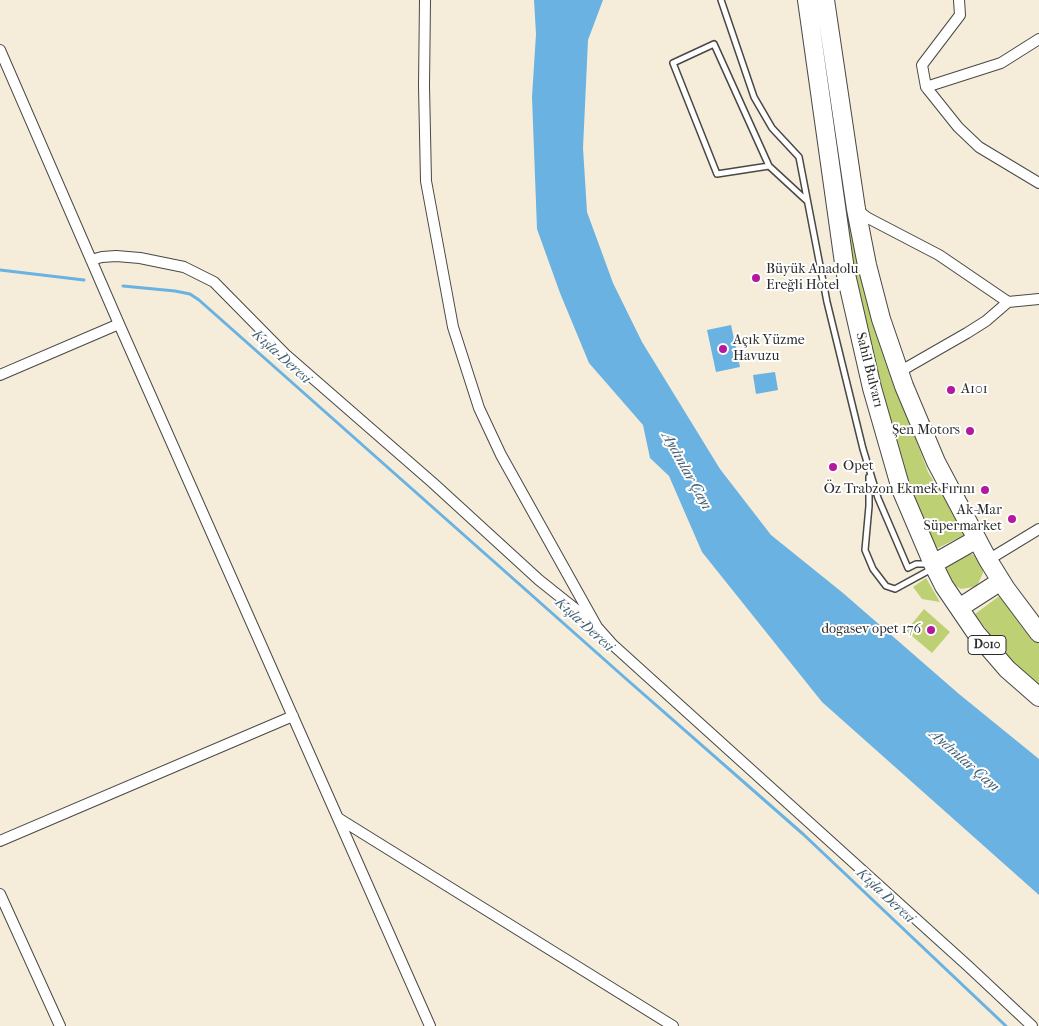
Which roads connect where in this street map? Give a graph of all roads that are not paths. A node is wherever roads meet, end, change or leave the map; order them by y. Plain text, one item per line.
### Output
1 (425, 0) edge
2 (721, 0) edge
3 (807, 0) edge
4 (825, 0) edge
5 (959, 0) edge
6 (1039, 39) edge
7 (0, 50) edge
8 (926, 87) junction
9 (769, 166) junction
10 (1039, 183) edge
11 (807, 201) junction
12 (856, 209) junction
13 (91, 260) junction
14 (1039, 299) edge
15 (1008, 302) junction
16 (119, 324) junction
17 (899, 372) junction
18 (0, 374) edge
19 (869, 471) junction
20 (1039, 529) edge
21 (976, 539) junction
22 (988, 560) junction
23 (933, 564) junction
24 (1001, 582) junction
25 (959, 608) junction
26 (597, 627) junction
27 (1039, 633) edge
28 (1039, 697) edge
29 (293, 716) junction
30 (338, 818) junction
31 (0, 841) edge
32 (0, 894) edge
33 (60, 1026) edge
34 (430, 1026) edge
35 (673, 1026) edge
36 (1032, 1026) edge

1 - 26 street
2 - 11 lane
3 - 23 highway, Sahil Bulvarı / D010
4 - 12 highway, Sahil Bulvarı
5 - 8 street
6 - 8 street
7 - 13 street
8 - 10 street
9 - 9 lane
9 - 11 lane
11 - 19 lane
12 - 15 street
12 - 17 highway, Sahil Bulvarı
13 - 16 street
13 - 26 street
14 - 15 street
15 - 17 street
16 - 18 street
16 - 29 street
17 - 21 highway, Sahil Bulvarı
19 - 23 lane
19 - 23 lane
20 - 22 street
21 - 22 highway, Sahil Bulvarı
21 - 23 highway
22 - 24 highway, Sahil Bulvarı
23 - 25 highway, Sahil Bulvarı / D010
24 - 25 highway
24 - 27 highway, Sahil Bulvarı
25 - 28 highway, Sahil Bulvarı / D010
26 - 36 street
29 - 30 street
29 - 31 street
30 - 34 street
30 - 35 street
32 - 33 street

